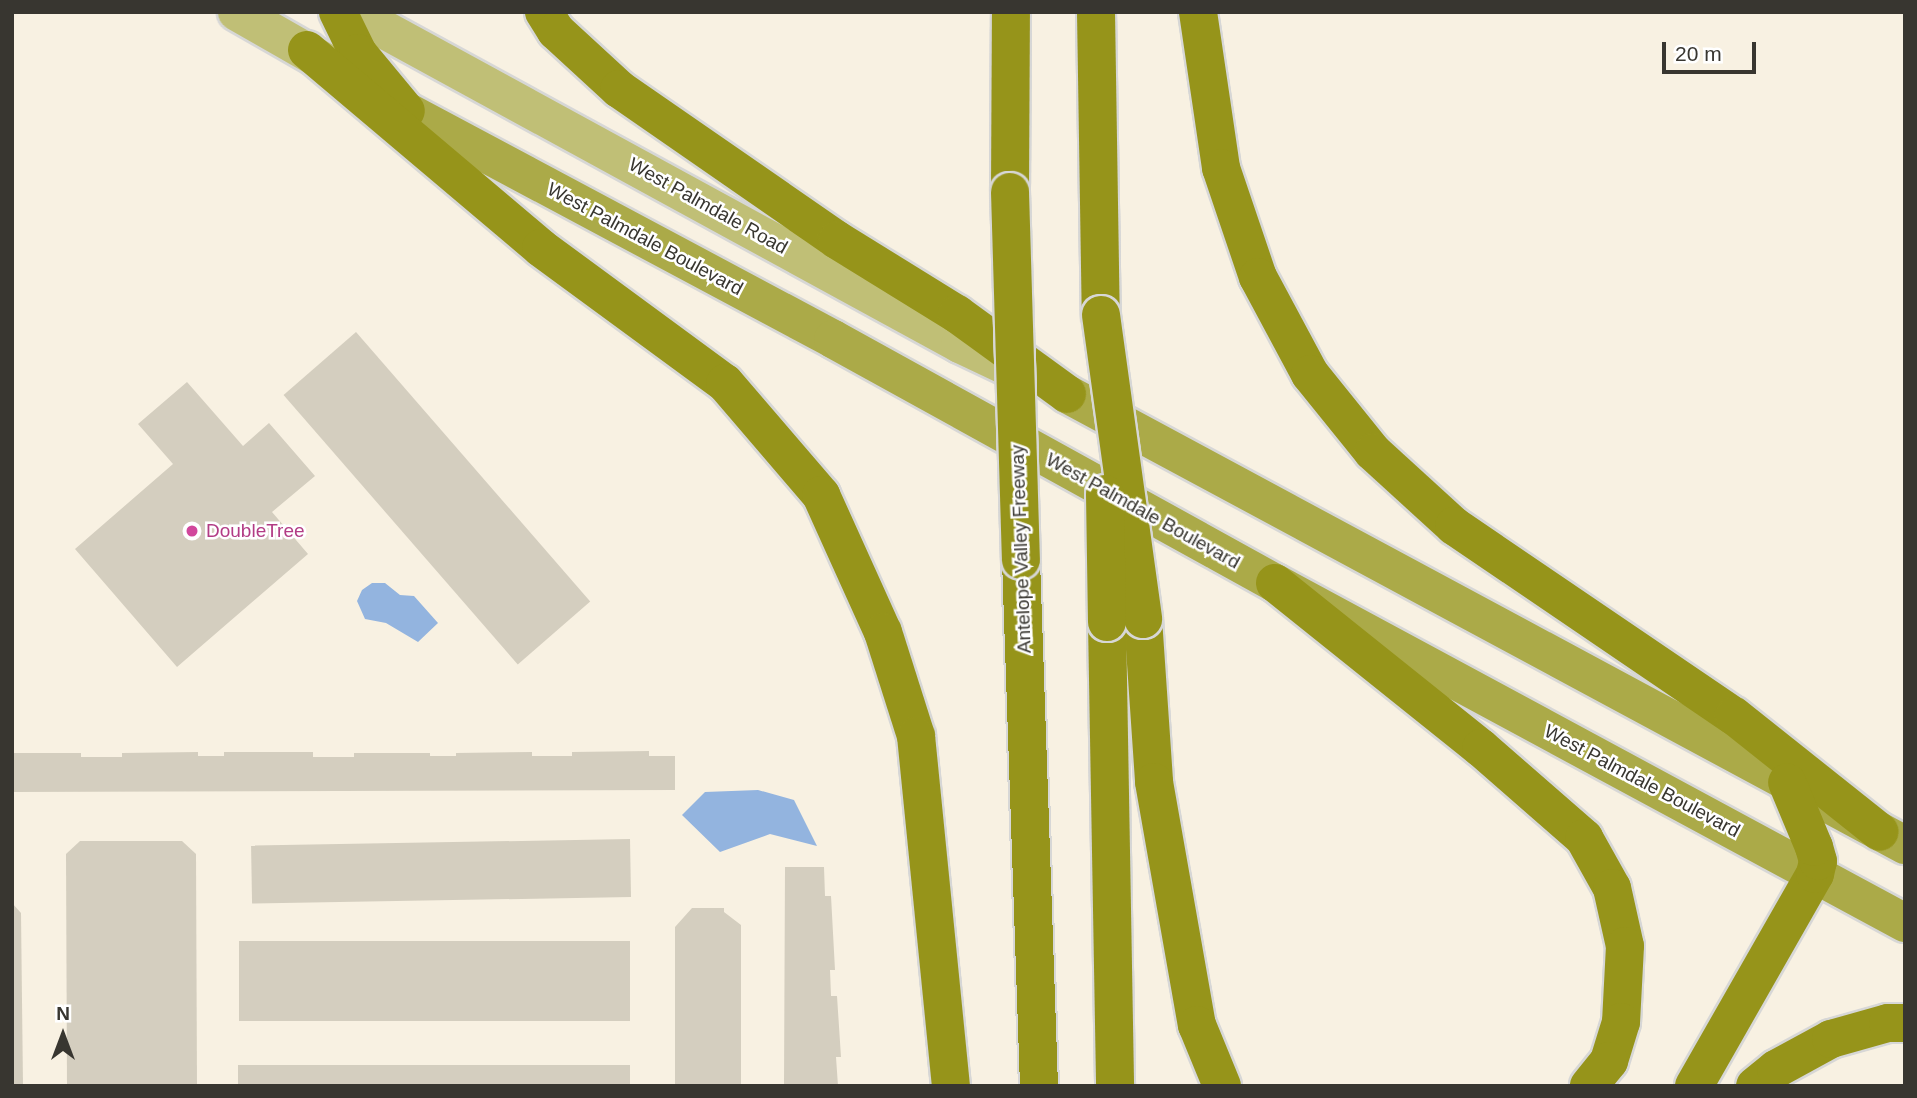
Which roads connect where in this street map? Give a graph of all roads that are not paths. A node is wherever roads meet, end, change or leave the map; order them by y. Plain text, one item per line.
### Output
1 (237, 12) edge
2 (338, 12) edge
3 (352, 12) edge
4 (544, 12) edge
5 (983, 12) edge
6 (1011, 12) edge
7 (1096, 12) edge
8 (1198, 12) edge
9 (307, 50) junction
10 (1011, 58) junction
11 (408, 112) junction
12 (1067, 394) junction
13 (1275, 583) junction
14 (1125, 620) junction
15 (1787, 782) junction
16 (1892, 839) edge
17 (1815, 874) junction
18 (1905, 923) edge
19 (1905, 1023) edge
20 (951, 1086) edge
21 (1039, 1086) edge
22 (1115, 1086) edge
23 (1222, 1086) edge
24 (1589, 1086) edge
25 (1694, 1086) edge
26 (1755, 1086) edge

1 - 9 main road, West Palmdale Boulevard
2 - 11 highway
3 - 12 main road, West Palmdale Road
4 - 12 highway
5 - 10 highway
6 - 10 highway, Antelope Valley Freeway
7 - 14 highway, bridge
8 - 16 highway
9 - 11 main road, West Palmdale Boulevard
9 - 20 highway
10 - 21 highway, Antelope Valley Freeway, bridge
11 - 13 highway, West Palmdale Boulevard
12 - 15 highway
13 - 17 highway, West Palmdale Boulevard
13 - 24 highway
14 - 22 highway
14 - 23 highway
15 - 16 highway
15 - 17 highway
17 - 18 highway, West Palmdale Boulevard
17 - 25 highway
19 - 26 highway

